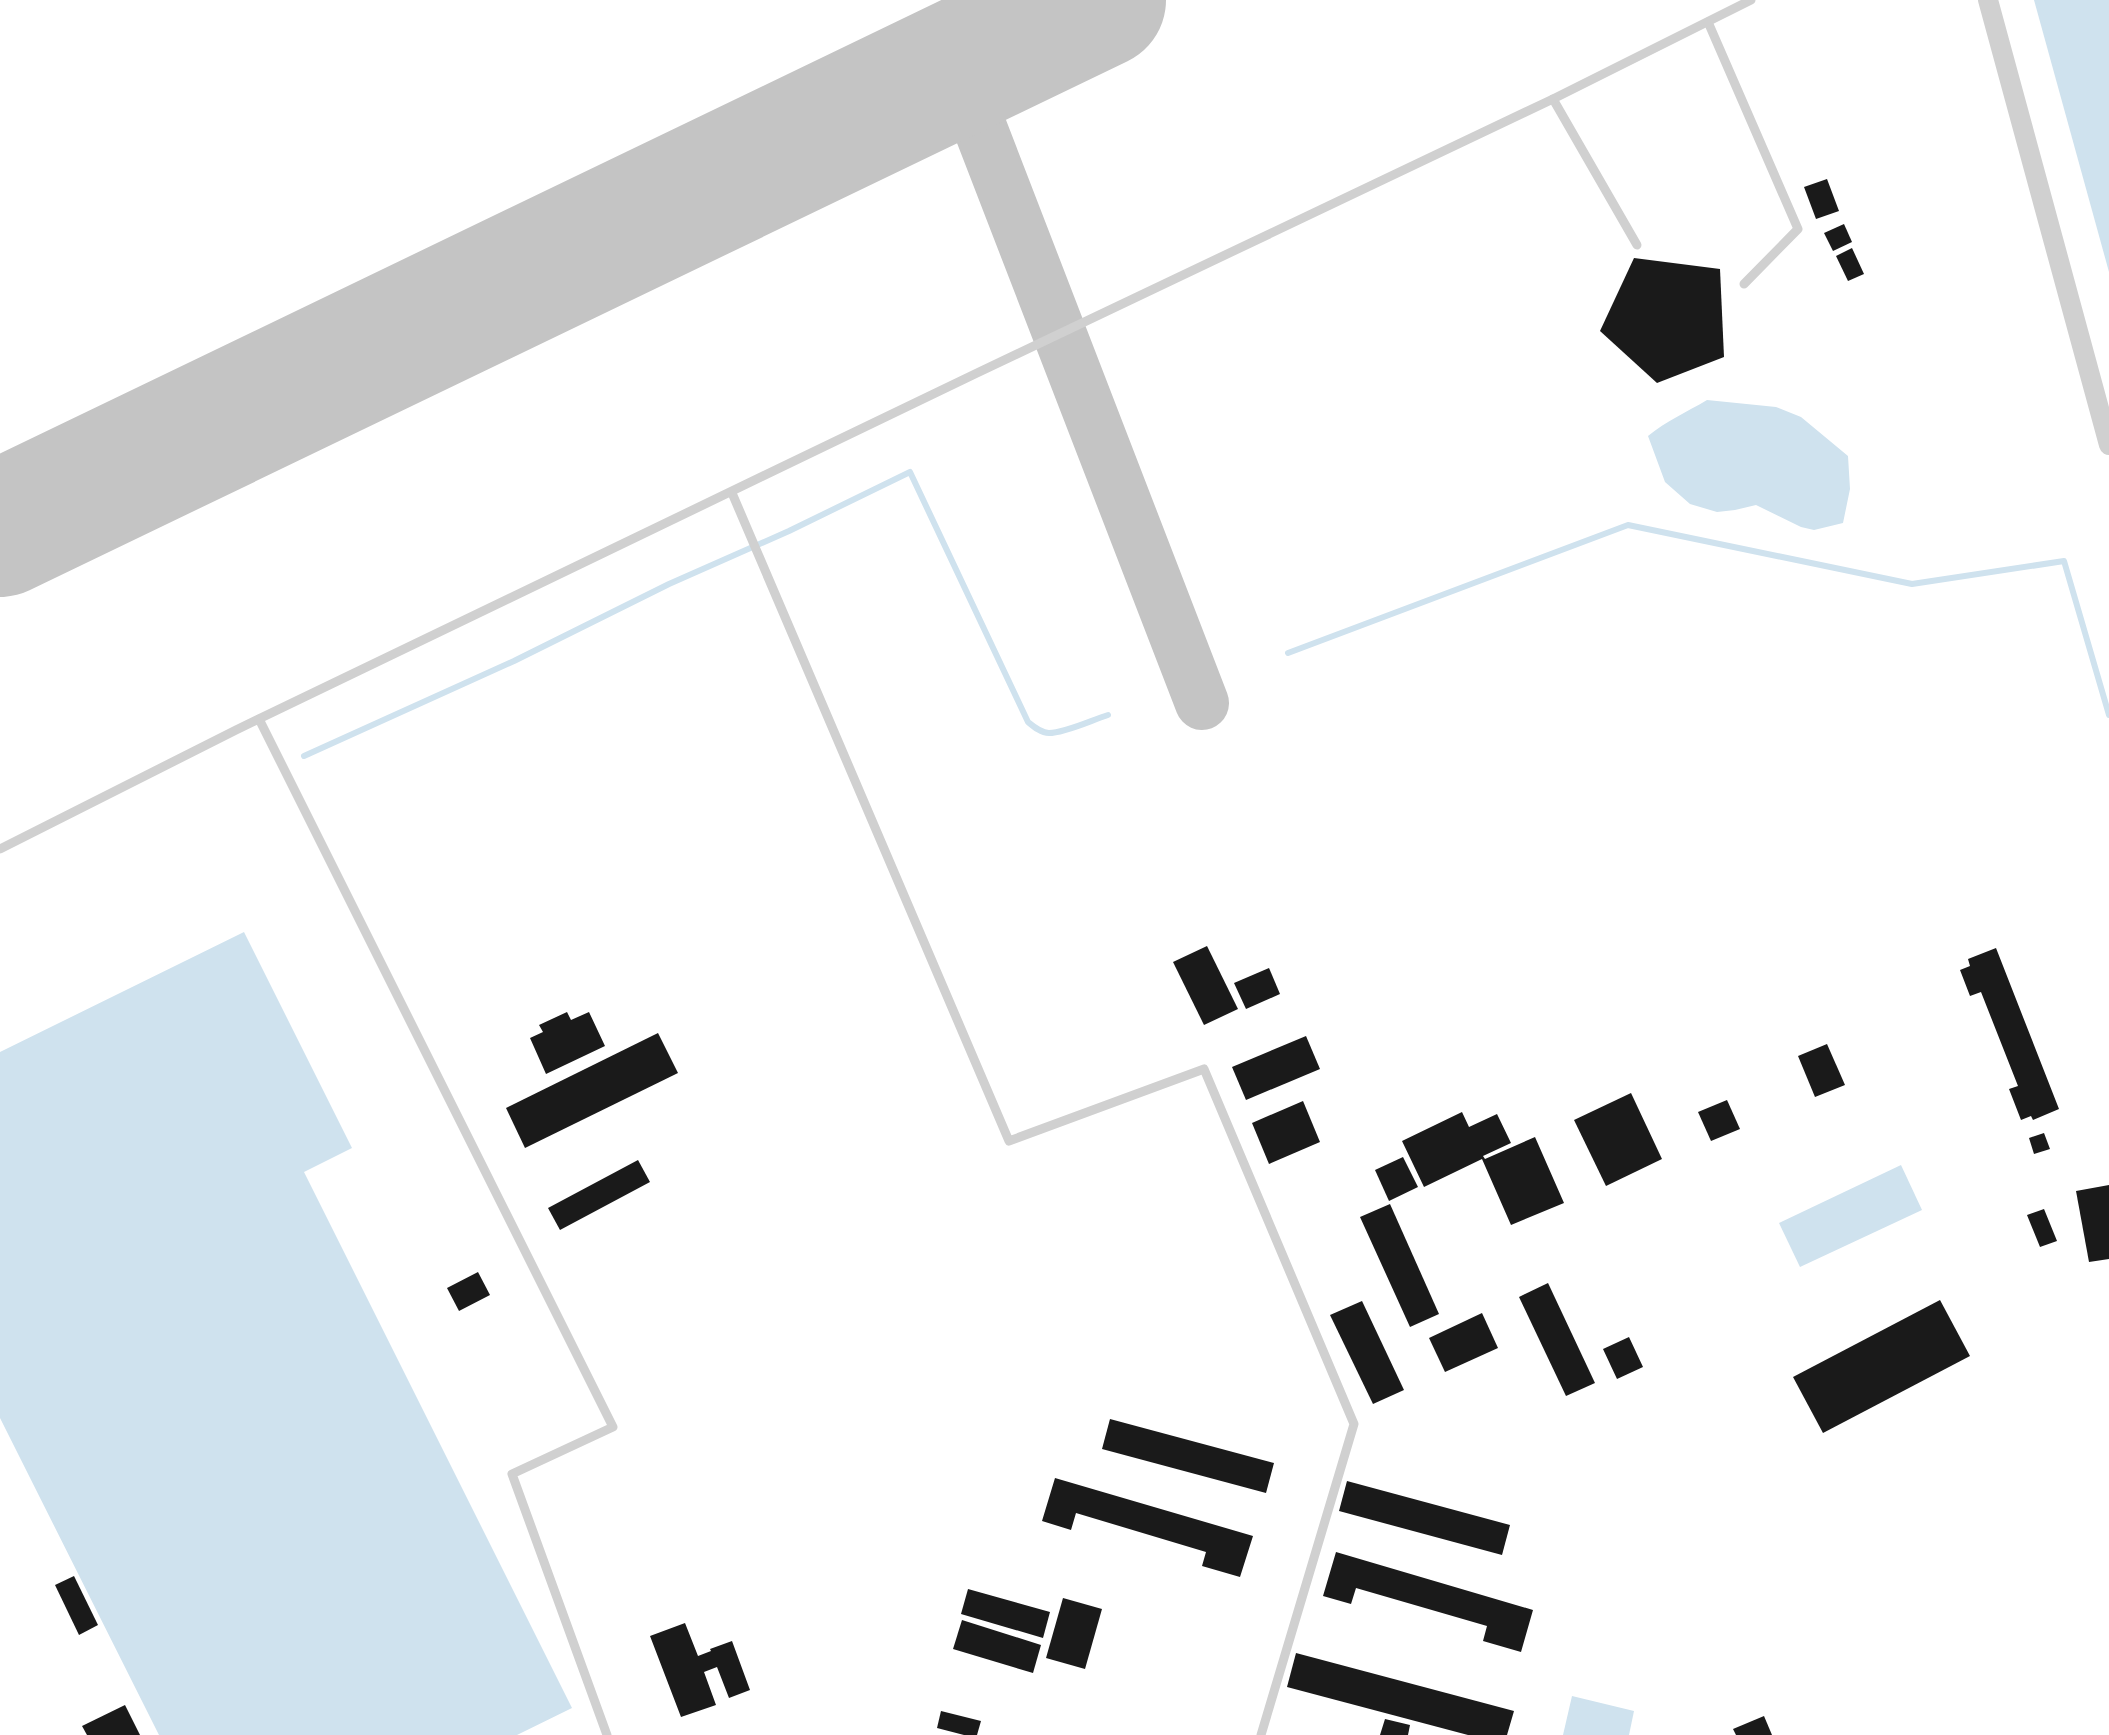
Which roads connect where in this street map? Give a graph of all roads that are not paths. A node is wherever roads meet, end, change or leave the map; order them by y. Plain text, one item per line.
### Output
1 (1751, 0) edge
2 (1988, 0) edge
3 (1708, 21) junction
4 (1553, 99) junction
5 (1636, 245) dead end
6 (1744, 284) dead end
7 (2109, 445) edge
8 (732, 493) junction
9 (259, 719) junction
10 (0, 849) edge
11 (607, 1735) edge
12 (1261, 1735) edge

1 - 3 lane
2 - 7 street
3 - 4 lane
3 - 6 lane
4 - 5 lane
4 - 8 lane
8 - 9 lane
8 - 12 lane
9 - 10 lane
9 - 11 lane

